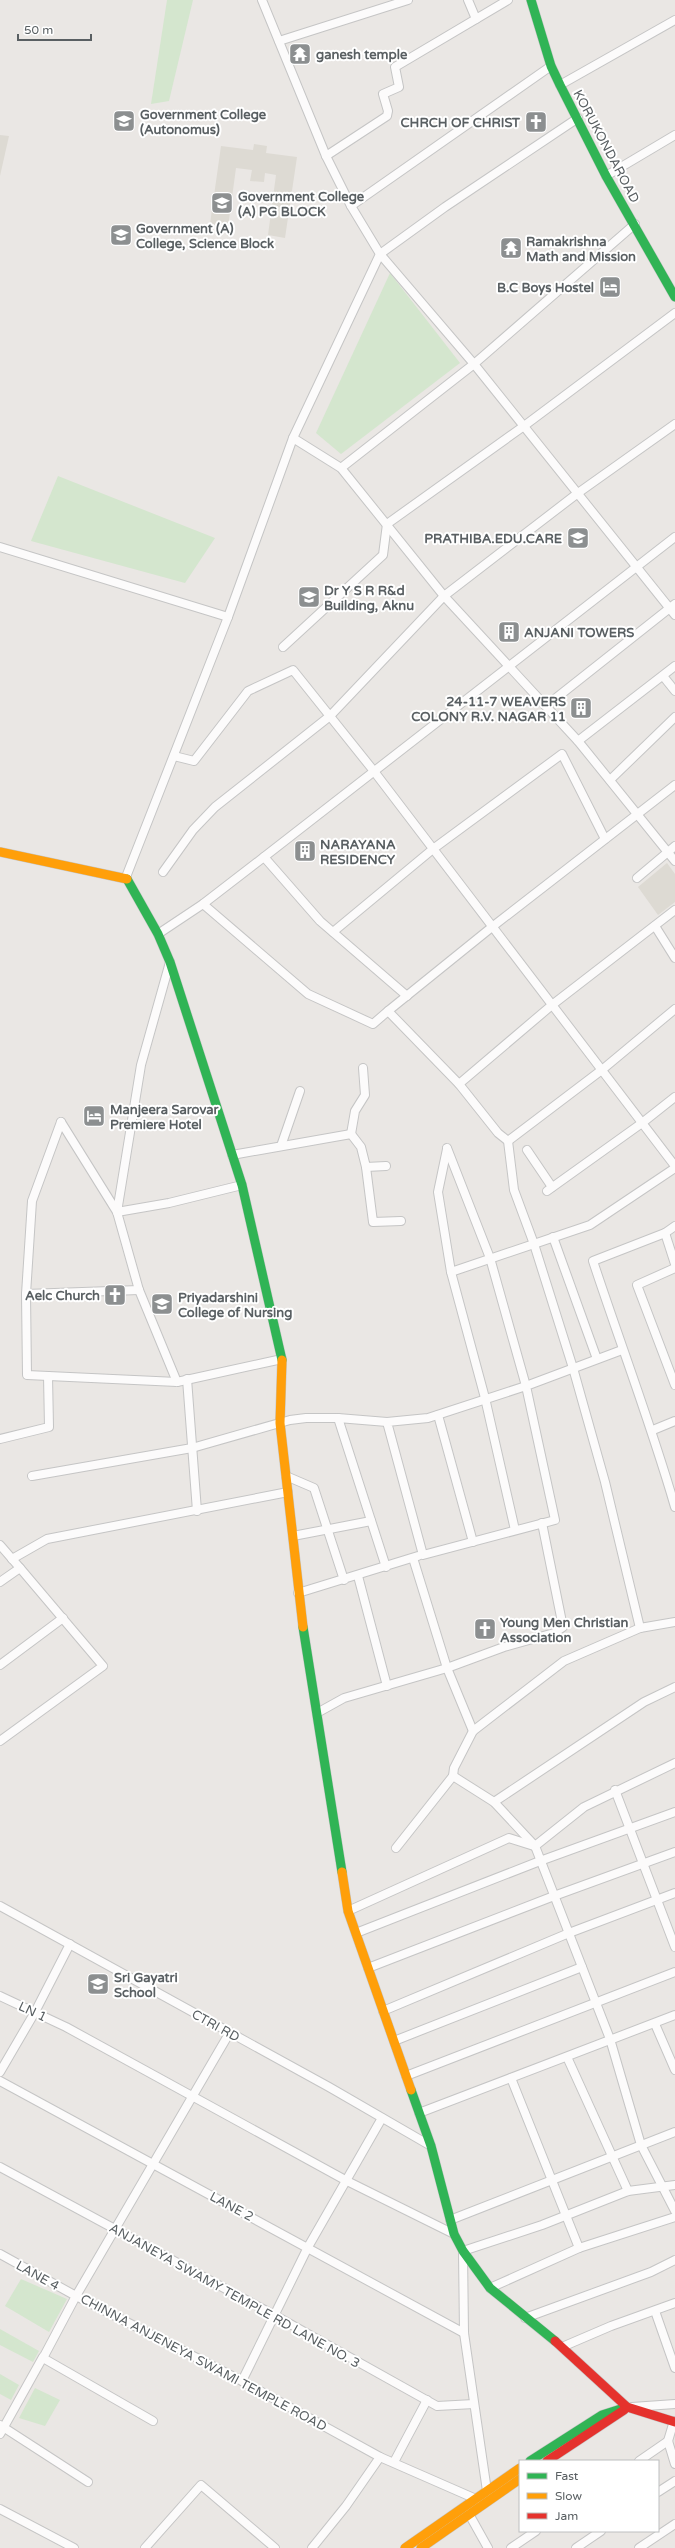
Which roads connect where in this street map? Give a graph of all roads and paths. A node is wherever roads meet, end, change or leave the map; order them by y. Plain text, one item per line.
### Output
1 (262, 0) edge
2 (408, 0) edge
3 (468, 0) edge
4 (508, 0) edge
5 (531, 0) edge
6 (476, 19) junction
7 (675, 20) edge
8 (279, 41) junction
9 (551, 66) junction
10 (560, 85) junction
11 (578, 118) junction
12 (675, 135) edge
13 (326, 156) junction
14 (606, 176) junction
15 (351, 206) junction
16 (635, 224) junction
17 (380, 254) junction
18 (675, 297) edge
19 (675, 313) edge
20 (474, 364) junction
21 (675, 424) edge
22 (524, 426) junction
23 (293, 438) junction
24 (341, 468) junction
25 (578, 493) junction
26 (387, 524) junction
27 (675, 537) edge
28 (0, 547) edge
29 (637, 567) junction
30 (444, 596) junction
31 (673, 609) edge
32 (228, 617) junction
33 (283, 647) dead end
34 (675, 666) edge
35 (511, 667) junction
36 (663, 676) junction
37 (675, 691) edge
38 (546, 706) junction
39 (330, 716) junction
40 (675, 717) edge
41 (578, 741) junction
42 (174, 756) junction
43 (373, 770) junction
44 (610, 780) junction
45 (675, 784) edge
46 (639, 814) junction
47 (605, 839) junction
48 (675, 846) edge
49 (433, 849) junction
50 (0, 852) edge
51 (668, 852) junction
52 (264, 857) junction
53 (675, 861) edge
54 (163, 872) dead end
55 (126, 877) junction
56 (637, 878) dead end
57 (203, 904) junction
58 (675, 910) edge
59 (655, 926) junction
60 (492, 927) junction
61 (333, 932) junction
62 (158, 934) junction
63 (675, 958) edge
64 (170, 962) junction
65 (407, 996) junction
66 (552, 1005) junction
67 (675, 1009) edge
68 (388, 1012) junction
69 (363, 1068) dead end
70 (602, 1069) junction
71 (460, 1084) junction
72 (300, 1091) dead end
73 (675, 1097) edge
74 (642, 1123) junction
75 (351, 1134) junction
76 (508, 1141) junction
77 (281, 1146) junction
78 (527, 1150) dead end
79 (232, 1155) junction
80 (386, 1166) dead end
81 (366, 1167) junction
82 (675, 1167) edge
83 (242, 1185) junction
84 (117, 1212) junction
85 (401, 1221) dead end
86 (675, 1226) edge
87 (665, 1233) junction
88 (553, 1237) junction
89 (534, 1244) junction
90 (490, 1258) junction
91 (675, 1264) edge
92 (675, 1268) edge
93 (452, 1272) junction
94 (139, 1290) junction
95 (26, 1294) junction
96 (622, 1350) junction
97 (282, 1359) junction
98 (597, 1359) junction
99 (573, 1368) junction
100 (48, 1376) junction
101 (187, 1379) junction
102 (177, 1382) junction
103 (675, 1385) edge
104 (526, 1386) junction
105 (485, 1398) junction
106 (438, 1415) junction
107 (338, 1418) junction
108 (675, 1421) edge
109 (386, 1422) junction
110 (280, 1423) junction
111 (652, 1430) junction
112 (0, 1439) edge
113 (192, 1448) junction
114 (32, 1476) dead end
115 (286, 1476) junction
116 (288, 1492) junction
117 (675, 1507) edge
118 (197, 1511) junction
119 (371, 1521) junction
120 (542, 1523) junction
121 (328, 1529) junction
122 (515, 1530) junction
123 (293, 1536) junction
124 (473, 1542) junction
125 (0, 1545) edge
126 (423, 1555) junction
127 (413, 1558) junction
128 (12, 1559) junction
129 (386, 1567) junction
130 (20, 1568) junction
131 (358, 1576) junction
132 (344, 1580) junction
133 (0, 1582) edge
134 (298, 1593) junction
135 (63, 1618) junction
136 (675, 1622) edge
137 (640, 1628) junction
138 (0, 1665) edge
139 (447, 1668) junction
140 (387, 1686) junction
141 (675, 1687) edge
142 (317, 1713) junction
143 (473, 1731) junction
144 (0, 1741) edge
145 (675, 1763) edge
146 (453, 1776) junction
147 (616, 1790) junction
148 (494, 1802) junction
149 (675, 1812) edge
150 (631, 1828) junction
151 (535, 1846) junction
152 (396, 1848) dead end
153 (675, 1852) edge
154 (540, 1861) junction
155 (645, 1863) junction
156 (675, 1893) edge
157 (554, 1896) junction
158 (658, 1900) junction
159 (0, 1906) edge
160 (348, 1911) junction
161 (356, 1933) junction
162 (569, 1933) junction
163 (70, 1944) junction
164 (675, 1947) edge
165 (582, 1967) junction
166 (368, 1968) junction
167 (675, 1972) edge
168 (0, 1996) edge
169 (596, 2002) junction
170 (383, 2011) junction
171 (35, 2012) junction
172 (675, 2014) edge
173 (655, 2024) junction
174 (230, 2032) junction
175 (610, 2039) junction
176 (394, 2041) junction
177 (567, 2057) junction
178 (675, 2070) edge
179 (0, 2072) edge
180 (406, 2076) junction
181 (511, 2078) junction
182 (0, 2081) edge
183 (192, 2098) junction
184 (419, 2113) junction
185 (382, 2118) junction
186 (675, 2132) edge
187 (641, 2145) junction
188 (431, 2146) junction
189 (612, 2156) junction
190 (154, 2165) junction
191 (0, 2167) edge
192 (552, 2179) junction
193 (347, 2181) junction
194 (675, 2185) edge
195 (662, 2187) junction
196 (628, 2191) junction
197 (675, 2211) edge
198 (566, 2215) junction
199 (675, 2217) edge
200 (450, 2220) junction
201 (114, 2230) junction
202 (454, 2234) junction
203 (308, 2247) junction
204 (580, 2248) junction
205 (463, 2251) junction
206 (0, 2254) edge
207 (675, 2260) edge
208 (490, 2288) junction
209 (76, 2296) junction
210 (675, 2303) edge
211 (654, 2311) junction
212 (274, 2315) junction
213 (525, 2318) junction
214 (464, 2333) junction
215 (562, 2347) junction
216 (43, 2357) junction
217 (675, 2368) edge
218 (242, 2381) junction
219 (427, 2400) junction
220 (474, 2404) junction
221 (675, 2404) edge
222 (627, 2407) junction
223 (153, 2421) dead end
224 (674, 2421) edge
225 (1, 2429) edge
226 (668, 2442) junction
227 (380, 2457) junction
228 (532, 2460) edge
229 (548, 2460) edge
230 (641, 2460) edge
231 (394, 2462) junction
232 (675, 2464) edge
233 (519, 2469) edge
234 (519, 2480) edge
235 (675, 2481) edge
236 (88, 2482) dead end
237 (487, 2491) junction
238 (659, 2491) edge
239 (476, 2499) junction
240 (0, 2509) edge
241 (469, 2514) junction
242 (675, 2524) edge
243 (535, 2532) edge
244 (600, 2532) edge
245 (74, 2548) edge
246 (145, 2548) edge
247 (275, 2548) edge
248 (312, 2548) edge
249 (405, 2548) edge
250 (421, 2548) edge
251 (488, 2548) edge
252 (511, 2548) edge
253 (576, 2548) edge
254 (639, 2548) edge

1 - 8 street
2 - 8 street
3 - 6 street
4 - 6 street
5 - 9 street, KORUKONDAROAD
6 - 13 street
7 - 10 street
8 - 13 street
9 - 10 street, KORUKONDAROAD
9 - 15 street
10 - 11 street, KORUKONDAROAD
11 - 14 street, KORUKONDAROAD
11 - 17 street
12 - 14 street
13 - 15 street
14 - 16 street, KORUKONDAROAD
15 - 17 street
16 - 18 street, KORUKONDAROAD
16 - 20 street
17 - 20 street
17 - 23 street
19 - 22 street
20 - 22 street
20 - 24 street
21 - 25 street
22 - 25 street
22 - 26 street
23 - 24 street
23 - 32 street
24 - 26 street
25 - 29 street
25 - 30 street
26 - 30 street
26 - 33 street
27 - 29 street
28 - 32 street
29 - 31 street
29 - 35 street
30 - 35 street
30 - 39 street
31 - 38 street
32 - 42 street
34 - 36 street
35 - 38 street
35 - 43 street
36 - 37 street
36 - 41 street
38 - 41 street
39 - 42 street
39 - 43 street
39 - 54 street
40 - 44 street
41 - 44 street
42 - 55 street
43 - 49 street
43 - 52 street
44 - 46 street
45 - 46 street
46 - 47 street
46 - 51 street
47 - 49 street
47 - 60 street
48 - 51 street
49 - 60 street
49 - 61 street
50 - 55 street
51 - 53 street
51 - 56 street
52 - 57 street
52 - 61 street
55 - 62 street
57 - 62 street
57 - 68 street
58 - 59 street
59 - 63 street
59 - 66 street
60 - 65 street
60 - 66 street
61 - 65 street
62 - 64 street
64 - 79 street
64 - 84 street
65 - 68 street
66 - 70 street
66 - 71 street
67 - 70 street
68 - 71 street
69 - 75 street
70 - 74 street
70 - 76 street
71 - 76 street
72 - 77 street
73 - 74 street
74 - 78 street
74 - 82 street
75 - 77 street
75 - 81 street
76 - 89 street
77 - 79 street
79 - 83 street
80 - 81 street
81 - 85 street
82 - 88 street
83 - 84 street
83 - 97 street
84 - 94 street
84 - 95 street
86 - 87 street
87 - 91 street
87 - 96 street
88 - 89 street
88 - 98 street
89 - 90 street
89 - 99 street
90 - 93 street
90 - 93 street
90 - 104 street
92 - 103 street
93 - 105 street
94 - 95 street
94 - 102 street
95 - 100 street
96 - 98 street
96 - 111 street
97 - 101 street
97 - 110 street
98 - 99 street
99 - 104 street
99 - 137 street
100 - 102 street
100 - 112 street
101 - 102 street
101 - 113 street
104 - 105 street
104 - 120 street
105 - 106 street
105 - 122 street
106 - 109 street
106 - 124 street
107 - 109 street
107 - 110 street
107 - 119 street
108 - 111 street
109 - 126 street
110 - 113 street
110 - 115 street
111 - 117 street
113 - 114 street
113 - 118 street
115 - 116 street
115 - 121 street
116 - 118 street
116 - 123 street
118 - 128 street
119 - 121 street
119 - 129 street
120 - 122 street
120 - 139 street
121 - 123 street
121 - 132 street
122 - 124 street
123 - 134 street
124 - 126 street
125 - 128 street
126 - 127 street
127 - 129 street
127 - 139 street
128 - 130 street
129 - 131 street
130 - 133 street
130 - 135 street
131 - 132 street
131 - 140 street
132 - 134 street
134 - 142 street
135 - 138 street
135 - 144 street
136 - 137 street
137 - 143 street
139 - 140 street
139 - 143 street
140 - 142 street
141 - 148 street
142 - 160 street
143 - 146 street
145 - 147 street
146 - 148 street
146 - 152 street
147 - 150 street
147 - 151 street
148 - 151 street
149 - 150 street
150 - 154 street
150 - 155 street
151 - 154 street
151 - 160 street
153 - 155 street
154 - 157 street
154 - 161 street
155 - 157 street
155 - 158 street
156 - 158 street
157 - 162 street
157 - 166 street
158 - 162 street
158 - 164 street
159 - 163 street, CTRI RD
160 - 161 street
161 - 166 street
162 - 165 street
162 - 170 street
163 - 171 street
163 - 174 street, CTRI RD
165 - 169 street
165 - 176 street
166 - 170 street
167 - 169 street
168 - 171 street, LN 1
169 - 175 street
169 - 180 street
170 - 176 street
171 - 179 street
171 - 183 street, LN 1
172 - 173 street
173 - 175 street
173 - 178 street
174 - 183 street, CHINNA ANJENEYA SWAMI TEMPLE ROAD
174 - 185 street, CTRI RD
175 - 177 street
175 - 187 street
176 - 180 street
177 - 181 street
177 - 189 street
180 - 184 street
181 - 184 street
181 - 192 street
182 - 190 street, LANE 2
183 - 190 street, CHINNA ANJENEYA SWAMI TEMPLE ROAD
183 - 193 street, LN 1
184 - 188 street
185 - 188 street, CTRI RD
185 - 193 street
186 - 187 street
187 - 189 street
187 - 195 street
188 - 200 street
189 - 192 street
189 - 196 street
190 - 201 street, CHINNA ANJENEYA SWAMI TEMPLE ROAD
190 - 203 street, LANE 2
191 - 201 street, ANJANEYA SWAMY TEMPLE RD LANE NO. 3
192 - 198 street
192 - 200 street
193 - 202 street, LN 1
193 - 203 street
194 - 195 street
195 - 196 street
195 - 197 street
196 - 198 street
198 - 204 street
198 - 205 street
199 - 204 street
200 - 202 street
201 - 209 street, CHINNA ANJENEYA SWAMI TEMPLE ROAD
201 - 212 street, ANJANEYA SWAMY TEMPLE RD LANE NO. 3
202 - 205 street
203 - 212 street
203 - 214 street, LANE 2
204 - 208 street
205 - 208 street
205 - 214 street
206 - 209 street, LANE 4
207 - 213 street
208 - 213 street
209 - 216 street
209 - 218 street, CHINNA ANJENEYA SWAMI TEMPLE ROAD
210 - 211 street
211 - 215 street
211 - 217 street
212 - 218 street
212 - 219 street, ANJANEYA SWAMY TEMPLE RD LANE NO. 3
213 - 215 street
214 - 220 street
215 - 222 street
216 - 223 street
216 - 225 street
218 - 227 street, CHINNA ANJENEYA SWAMI TEMPLE ROAD
219 - 220 street, ANJANEYA SWAMY TEMPLE RD LANE NO. 3
219 - 231 street
220 - 237 street
221 - 222 street
222 - 224 street
222 - 228 street
222 - 229 street
224 - 226 street
225 - 236 street
226 - 230 street
226 - 232 street
227 - 231 street, CHINNA ANJENEYA SWAMI TEMPLE ROAD
227 - 248 street
231 - 239 street, CHINNA ANJENEYA SWAMI TEMPLE ROAD
233 - 237 street
234 - 241 street
235 - 238 street
237 - 239 street
239 - 249 street
240 - 245 street
241 - 250 street
241 - 251 street
242 - 254 street
243 - 252 street
244 - 253 street
246 - 247 street

